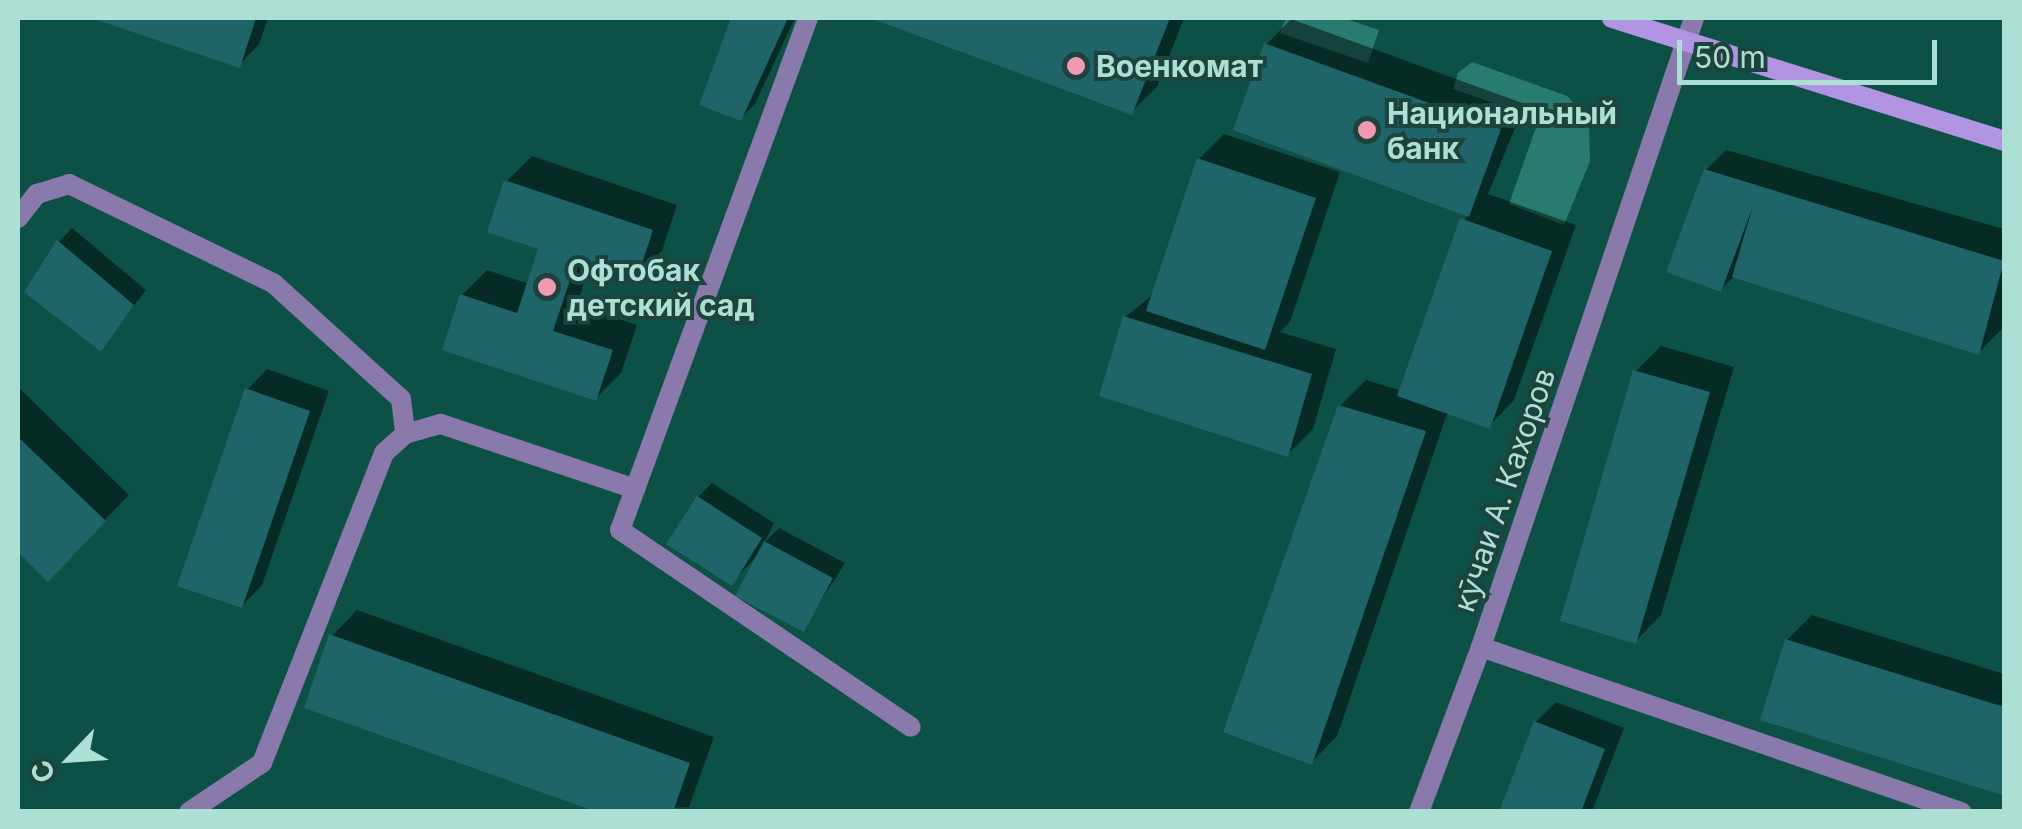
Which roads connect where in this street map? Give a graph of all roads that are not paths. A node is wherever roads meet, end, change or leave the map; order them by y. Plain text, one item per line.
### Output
1 (808, 18) edge
2 (1612, 18) edge
3 (1694, 18) edge
4 (1686, 41) junction
5 (2004, 141) edge
6 (18, 218) edge
7 (406, 434) junction
8 (635, 490) junction
9 (1481, 647) junction
10 (910, 727) dead end
11 (189, 812) edge
12 (1420, 812) edge
13 (1961, 812) edge

1 - 8 street
2 - 4 street
3 - 4 street, кӯчаи А. Кахоров
4 - 5 street
4 - 9 street, кӯчаи А. Кахоров
6 - 7 street
7 - 8 street
7 - 11 street
8 - 10 street
9 - 12 street
9 - 13 street, кӯчаи А. Кахоров

